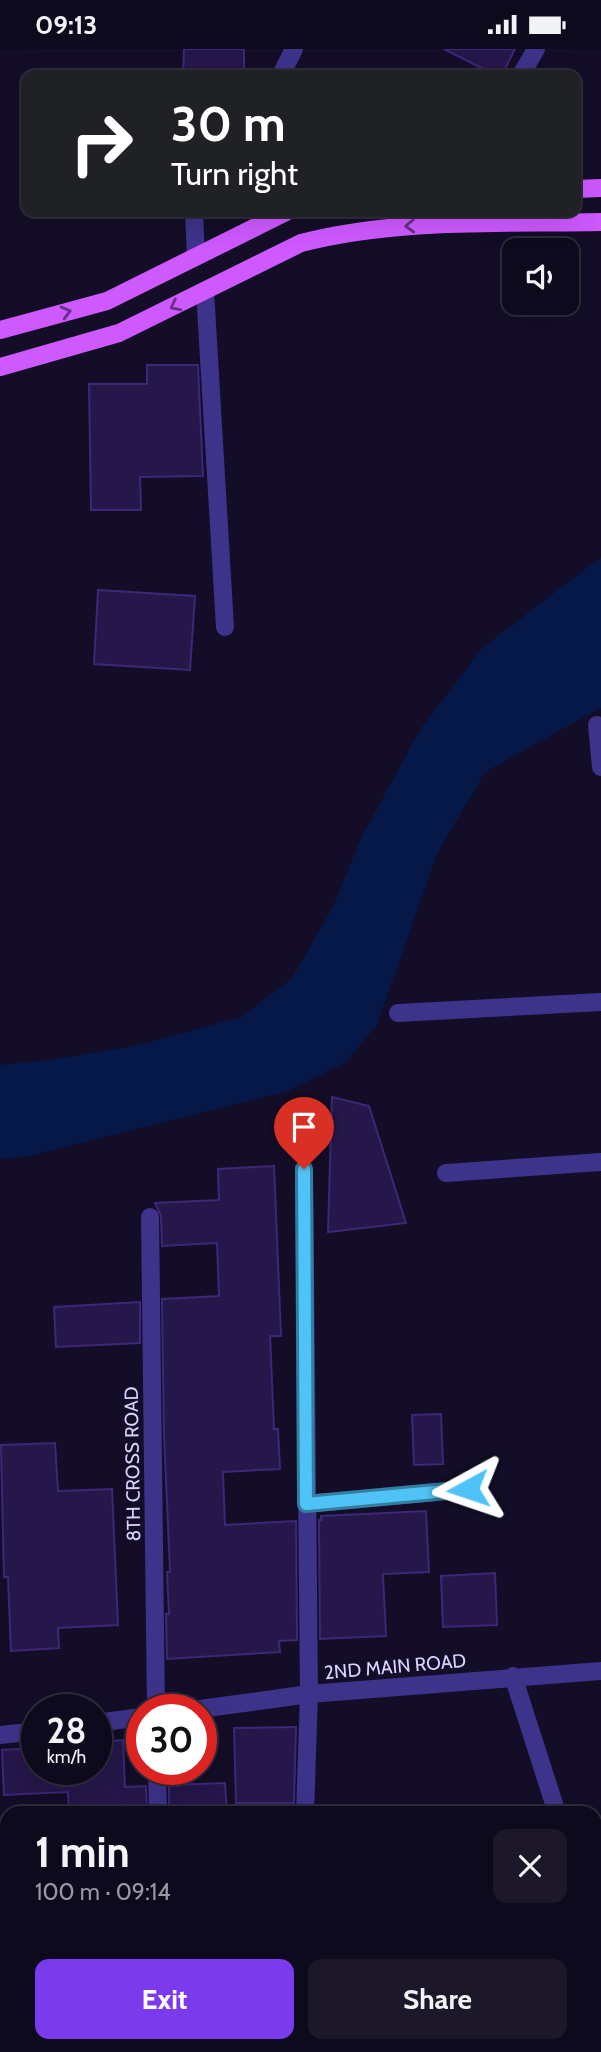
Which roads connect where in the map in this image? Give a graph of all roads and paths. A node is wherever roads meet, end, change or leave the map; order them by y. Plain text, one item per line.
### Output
1 (294, 49) edge
2 (536, 49) edge
3 (284, 70) edge
4 (524, 70) edge
5 (601, 188) edge
6 (581, 189) edge
7 (194, 217) edge
8 (276, 217) edge
9 (450, 218) edge
10 (601, 222) edge
11 (196, 257) junction
12 (205, 291) junction
13 (0, 330) edge
14 (0, 367) edge
15 (225, 627) dead end
16 (597, 725) dead end
17 (601, 767) edge
18 (601, 1002) edge
19 (398, 1013) dead end
20 (601, 1162) edge
21 (304, 1169) dead end
22 (446, 1173) dead end
23 (150, 1217) dead end
24 (468, 1489) dead end
25 (306, 1504) junction
26 (601, 1671) edge
27 (513, 1676) junction
28 (156, 1694) edge
29 (309, 1694) junction
30 (217, 1707) edge
31 (21, 1733) edge
32 (0, 1735) edge
33 (157, 1785) edge
34 (158, 1806) edge
35 (305, 1806) edge
36 (555, 1806) edge

1 - 3 street
2 - 4 street
5 - 6 main road
7 - 11 street
8 - 11 main road
9 - 10 main road
9 -> 12 main road
13 -> 11 main road
12 -> 14 main road
12 - 15 street
16 - 17 street
18 - 19 street
20 - 22 street
21 - 25 street
23 - 28 street, 8TH CROSS ROAD
24 - 25 street
25 - 29 street
26 - 27 street, 2ND MAIN ROAD
27 - 29 street, 2ND MAIN ROAD
27 - 36 street
29 - 30 street, 2ND MAIN ROAD
29 - 35 street
31 - 32 street
33 - 34 street

